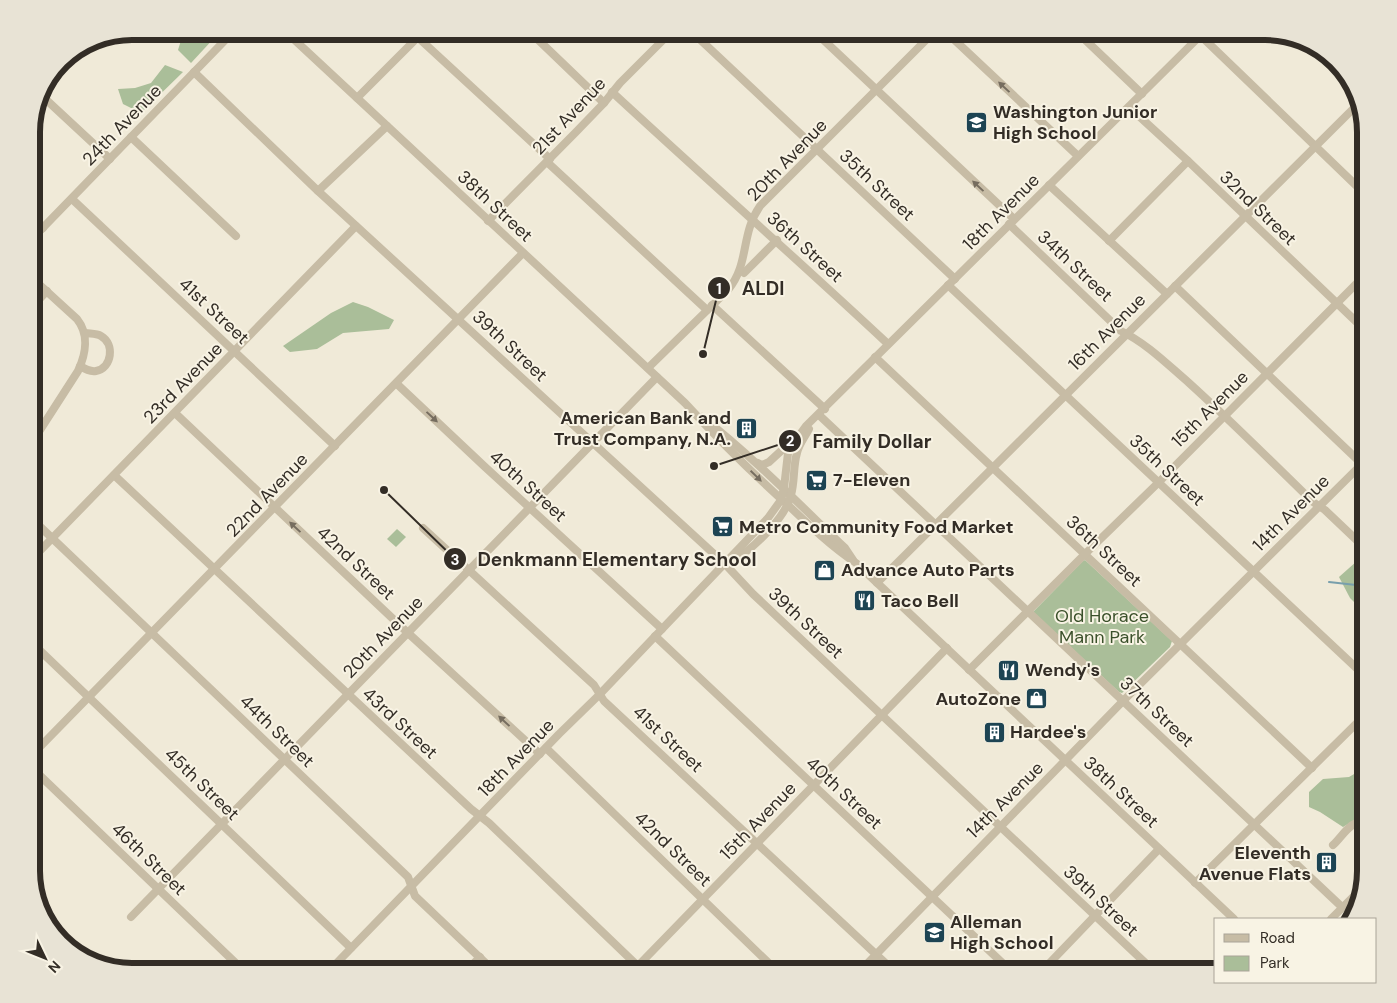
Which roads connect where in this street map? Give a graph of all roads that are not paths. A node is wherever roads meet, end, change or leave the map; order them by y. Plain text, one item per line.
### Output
1 (225, 40) edge
2 (295, 40) edge
3 (416, 40) edge
4 (420, 40) edge
5 (538, 40) edge
6 (663, 40) edge
7 (701, 40) edge
8 (824, 40) edge
9 (926, 40) edge
10 (955, 40) edge
11 (1085, 40) edge
12 (1197, 40) edge
13 (1209, 40) edge
14 (194, 72) junction
15 (877, 89) junction
16 (612, 92) junction
17 (1142, 94) junction
18 (357, 98) junction
19 (46, 100) edge
20 (604, 103) junction
21 (1129, 108) junction
22 (1354, 108) edge
23 (387, 126) junction
24 (131, 137) junction
25 (1315, 146) junction
26 (817, 150) junction
27 (1078, 156) junction
28 (110, 159) junction
29 (548, 160) junction
30 (1188, 161) junction
31 (1049, 184) junction
32 (1357, 186) edge
33 (318, 191) junction
34 (72, 199) junction
35 (1246, 216) junction
36 (488, 220) junction
37 (751, 220) junction
38 (1011, 222) junction
39 (40, 225) edge
40 (356, 226) junction
41 (43, 228) junction
42 (40, 231) edge
43 (236, 236) dead end
44 (776, 240) junction
45 (1109, 241) junction
46 (523, 253) junction
47 (744, 273) dead end
48 (954, 279) junction
49 (1357, 283) edge
50 (40, 285) edge
51 (948, 285) junction
52 (1175, 286) junction
53 (47, 292) junction
54 (1167, 294) junction
55 (40, 299) edge
56 (1336, 303) junction
57 (710, 307) junction
58 (459, 320) junction
59 (1357, 323) edge
60 (85, 334) junction
61 (1127, 334) junction
62 (888, 344) junction
63 (235, 352) junction
64 (875, 357) junction
65 (80, 366) junction
66 (648, 368) junction
67 (1266, 374) junction
68 (656, 377) junction
69 (397, 384) junction
70 (1066, 395) junction
71 (685, 403) junction
72 (822, 412) junction
73 (175, 413) junction
74 (1224, 415) junction
75 (40, 431) edge
76 (798, 436) junction
77 (593, 443) junction
78 (335, 446) junction
79 (1357, 456) edge
80 (757, 463) junction
81 (992, 467) junction
82 (1357, 469) edge
83 (114, 475) junction
84 (1158, 483) junction
85 (784, 488) junction
86 (791, 495) junction
87 (784, 502) junction
88 (1319, 506) junction
89 (529, 507) junction
90 (275, 508) junction
91 (935, 524) junction
92 (40, 526) edge
93 (423, 528) dead end
94 (53, 538) junction
95 (1357, 541) edge
96 (40, 552) edge
97 (1085, 554) junction
98 (856, 563) junction
99 (725, 564) junction
100 (215, 570) junction
101 (468, 571) junction
102 (1253, 572) junction
103 (877, 583) junction
104 (1027, 612) junction
105 (662, 629) junction
106 (152, 633) junction
107 (408, 633) junction
108 (655, 636) junction
109 (1181, 644) junction
110 (947, 648) junction
111 (40, 650) edge
112 (1357, 669) edge
113 (969, 670) junction
114 (348, 694) junction
115 (600, 695) junction
116 (89, 698) junction
117 (1123, 701) junction
118 (881, 715) junction
119 (1357, 723) edge
120 (40, 748) edge
121 (546, 748) junction
122 (540, 754) junction
123 (285, 759) junction
124 (1066, 761) junction
125 (1312, 768) junction
126 (40, 775) edge
127 (813, 785) junction
128 (480, 816) junction
129 (1357, 822) edge
130 (222, 823) junction
131 (1254, 824) junction
132 (1000, 827) junction
133 (757, 843) junction
134 (1333, 845) dead end
135 (1159, 849) junction
136 (1195, 883) junction
137 (411, 887) junction
138 (158, 888) junction
139 (932, 896) junction
140 (1353, 897) edge
141 (703, 900) junction
142 (1342, 908) junction
143 (1095, 916) junction
144 (131, 917) dead end
145 (1233, 918) edge
146 (1332, 918) edge
147 (351, 948) junction
148 (876, 954) junction
149 (480, 957) junction
150 (236, 963) edge
151 (337, 963) edge
152 (474, 963) edge
153 (486, 963) edge
154 (631, 963) edge
155 (644, 963) edge
156 (769, 963) edge
157 (868, 963) edge
158 (885, 963) edge
159 (1003, 963) edge
160 (1050, 963) edge
161 (1145, 963) edge

1 - 14 street, 24th Avenue
2 - 18 street, 38th Street
3 - 18 street
4 - 29 street, 37th Street
5 - 20 street
6 - 16 street, 21st Avenue
7 - 26 street, 35th Street
8 - 15 street, 34th Street
9 - 15 street, 20th Avenue
27 -> 10 street
11 - 17 street
12 - 17 street, 18th Avenue
13 - 25 street
14 - 24 street, 24th Avenue
14 - 33 street, 39th Street
15 - 26 street, 20th Avenue
38 -> 15 street, 34th Street
16 - 20 street, 21st Avenue
16 - 37 street, 36th Street
17 - 21 street, 18th Avenue
18 - 23 street, 38th Street
19 - 28 street
20 - 29 street, 21st Avenue
21 - 27 street, 18th Avenue
21 - 30 street, 32nd Street
22 - 25 street, 16th Avenue
23 - 33 street
23 - 36 street, 38th Street
24 - 28 street, 24th Avenue
24 - 43 street
25 - 32 street
25 - 35 street, 16th Avenue
26 - 37 street, 20th Avenue
26 - 48 street, 35th Street
27 - 31 street, 18th Avenue
28 - 34 street, 24th Avenue
29 - 36 street, 21st Avenue
29 - 57 street, 37th Street
30 - 35 street, 32nd Street
30 - 45 street
31 - 38 street, 18th Avenue
31 - 45 street
33 - 40 street, 39th Street
34 - 41 street, 24th Avenue
34 - 63 street, 41st Street
35 - 52 street, 16th Avenue
35 - 56 street, 32nd Street
36 - 46 street, 38th Street
37 - 44 street, 36th Street
37 - 57 street, 20th Avenue
38 - 48 street, 18th Avenue
38 - 61 street, 34th Street
39 - 41 street
40 - 58 street, 39th Street
40 - 63 street, 23rd Avenue
41 - 42 street, 24th Avenue
44 - 47 street
44 - 62 street, 36th Street
45 - 54 street
46 - 58 street, 22nd Avenue
46 - 66 street, 38th Street
48 - 51 street, 18th Avenue
49 - 56 street, 15th Avenue
50 - 53 street
51 - 62 street, 18th Avenue
51 - 70 street, 35th Street
52 - 54 street, 16th Avenue
52 - 67 street
53 - 55 street
53 - 60 street
54 - 61 street, 16th Avenue
56 - 59 street, 32nd Street
56 - 67 street, 15th Avenue
57 - 66 street, 20th Avenue
57 - 72 street, 37th Street
58 - 69 street, 22nd Avenue
58 - 77 street, 39th Street
60 - 65 street
60 - 65 street
61 - 70 street, 16th Avenue
61 - 74 street, 34th Street
62 - 64 street, 18th Avenue
63 - 73 street, 23rd Avenue
63 - 78 street, 41st Street
64 - 72 street, 18th Avenue
64 - 81 street, 36th Street
65 - 75 street
66 - 68 street, 38th Street
67 - 74 street, 15th Avenue
67 - 79 street
68 - 71 street, 38th Street
68 - 77 street, 20th Avenue
69 - 78 street, 22nd Avenue
69 -> 89 street, 40th Street
70 - 81 street, 16th Avenue
70 - 84 street, 35th Street
71 - 80 street, 38th Street
71 -> 87 street, 38th Street
72 - 76 street, 18th Avenue
72 - 86 street, 18th Avenue
72 - 91 street, 37th Street
73 - 83 street, 23rd Avenue
73 - 90 street, 42nd Street
74 - 84 street, 15th Avenue
74 - 88 street, 34th Street
76 - 80 street
76 - 85 street, 18th Avenue
77 - 89 street, 20th Avenue
77 - 99 street, 39th Street
78 - 90 street, 22nd Avenue
80 - 85 street, 38th Street
81 - 91 street, 16th Avenue
81 - 97 street, 36th Street
82 - 88 street, 14th Avenue
83 - 94 street, 23rd Avenue
83 - 100 street, 43rd Street
84 - 97 street, 15th Avenue
84 - 102 street, 35th Street
85 - 86 street, 38th Street
85 - 87 street, 18th Avenue
86 - 87 street, 18th Avenue
86 - 98 street, 38th Street
87 - 98 street, 38th Street
87 - 99 street, 18th Avenue
88 - 95 street, 34th Street
88 - 102 street, 14th Avenue
89 - 101 street, 20th Avenue
89 - 105 street, 40th Street
90 - 100 street, 22nd Avenue
107 -> 90 street, 42nd Street
91 - 103 street, 16th Avenue
91 - 104 street, 37th Street
92 - 94 street, 44th Street
93 - 101 street, 41st Street
94 - 96 street, 23rd Avenue
94 - 106 street, 44th Street
97 - 104 street, 15th Avenue
97 - 109 street, 36th Street
98 - 103 street, 38th Street
99 - 105 street, 18th Avenue
99 - 118 street, 39th Street
100 - 106 street, 22nd Avenue
100 - 114 street, 43rd Street
101 - 107 street, 20th Avenue
101 - 115 street, 41st Street
102 - 109 street, 14th Avenue
102 - 112 street, 35th Street
103 - 110 street, 38th Street
104 - 113 street, 15th Avenue
104 - 117 street, 37th Street
105 - 108 street, 18th Avenue
106 - 116 street, 22nd Avenue
106 - 123 street, 44th Street
107 - 114 street, 20th Avenue
122 -> 107 street, 42nd Street
108 - 115 street, 18th Avenue
108 - 127 street, 40th Street
109 - 117 street, 14th Avenue
109 - 125 street, 36th Street
110 - 113 street, 38th Street
110 - 118 street, 15th Avenue
111 - 116 street, 45th Street
113 - 124 street, 38th Street
114 - 123 street, 20th Avenue
114 - 128 street, 43rd Street
115 - 121 street, 18th Avenue
115 - 133 street, 41st Street
116 - 120 street, 22nd Avenue
116 - 130 street, 45th Street
117 - 124 street, 14th Avenue
117 - 131 street, 37th Street
118 - 127 street, 15th Avenue
118 - 132 street, 39th Street
119 - 125 street
121 - 122 street, 18th Avenue
121 - 141 street, 42nd Street
122 - 128 street, 18th Avenue
123 - 130 street, 20th Avenue
123 - 137 street, 44th Street
124 - 132 street, 14th Avenue
124 - 135 street, 38th Street
125 - 131 street
126 - 138 street, 46th Street
127 - 133 street, 15th Avenue
127 - 139 street, 40th Street
128 - 137 street, 18th Avenue
128 - 154 street, 43rd Street
129 - 134 street
130 - 138 street, 20th Avenue
130 - 147 street, 45th Street
131 - 136 street
131 - 142 street, 37th Street
132 - 139 street, 14th Avenue
132 - 143 street, 39th Street
133 - 141 street, 15th Avenue
133 - 148 street, 41st Street
135 - 136 street, 38th Street
135 - 143 street
136 - 145 street, 38th Street
137 - 147 street, 18th Avenue
137 - 149 street, 44th Street
138 - 144 street, 20th Avenue
138 - 150 street, 46th Street
139 - 148 street, 14th Avenue
139 - 159 street, 40th Street
140 - 142 street
141 - 155 street, 15th Avenue
141 - 156 street, 42nd Street
142 - 146 street
143 - 160 street
143 - 161 street, 39th Street
147 - 151 street, 18th Avenue
148 - 157 street, 14th Avenue
148 - 158 street, 41st Street
149 - 152 street
149 - 153 street, 44th Street

